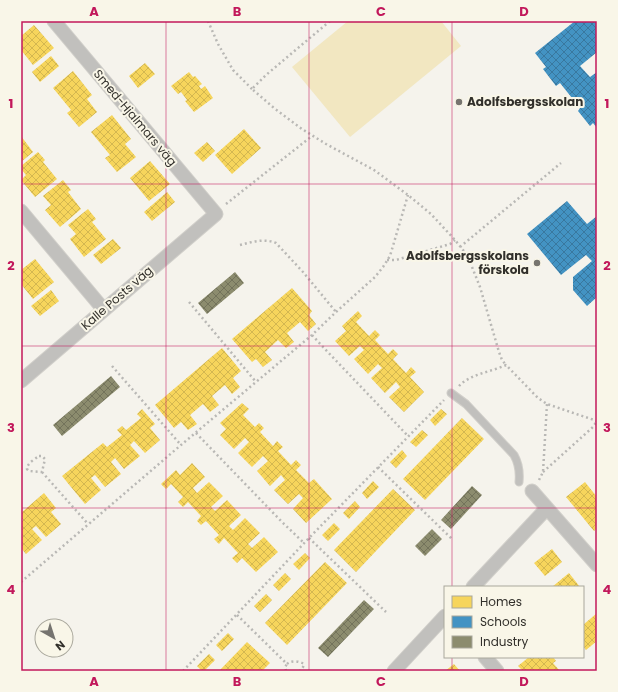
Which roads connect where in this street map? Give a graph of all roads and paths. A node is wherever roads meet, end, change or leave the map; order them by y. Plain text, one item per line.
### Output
1 (54, 21) edge
2 (208, 21) edge
3 (330, 21) edge
4 (252, 89) junction
5 (312, 136) junction
6 (561, 163) dead end
7 (408, 195) junction
8 (225, 205) dead end
9 (21, 211) edge
10 (214, 215) joint
11 (455, 240) junction
12 (240, 245) dead end
13 (460, 247) junction
14 (387, 260) junction
15 (189, 302) dead end
16 (104, 310) junction
17 (336, 312) junction
18 (312, 335) junction
19 (506, 365) junction
20 (112, 366) dead end
21 (21, 381) edge
22 (256, 382) junction
23 (451, 393) junction
24 (547, 404) junction
25 (597, 421) edge
26 (196, 433) junction
27 (408, 436) junction
28 (181, 445) junction
29 (378, 467) junction
30 (42, 472) junction
31 (543, 472) junction
32 (519, 482) dead end
33 (532, 491) joint
34 (547, 508) junction
35 (88, 524) junction
36 (309, 538) junction
37 (453, 540) dead end
38 (304, 543) junction
39 (597, 565) edge
40 (21, 582) edge
41 (473, 586) edge
42 (386, 612) dead end
43 (237, 615) junction
44 (444, 617) edge
45 (486, 658) edge
46 (287, 664) junction
47 (183, 671) edge
48 (286, 671) edge
49 (300, 671) edge
50 (394, 671) edge
51 (497, 671) edge

1 - 10 street, Smed-Hjalmars väg
2 - 4 path
3 - 4 path
4 - 5 path
5 - 7 path
5 - 8 path
6 - 13 path
7 - 11 path
7 - 14 path
9 - 16 street
10 - 16 street, Kalle Posts väg
11 - 13 path
11 - 14 path
12 - 17 path
13 - 19 path
14 - 17 path
15 - 22 path
16 - 21 street, Kalle Posts väg
17 - 18 path
18 - 22 path
18 - 27 path
19 - 23 path
19 - 24 path
20 - 28 path
22 - 26 path
23 - 27 path
23 - 32 lane
24 - 25 path
24 - 31 path
25 - 31 path
26 - 28 path
26 - 38 path
27 - 29 path
28 - 35 path
29 - 36 path
29 - 37 path
30 - 30 path
30 - 35 path
31 - 33 path
33 - 34 street
34 - 39 street
34 - 41 street
35 - 40 path
36 - 38 path
36 - 42 path
38 - 43 path
43 - 46 path
43 - 47 path
44 - 50 street
45 - 51 street
46 - 48 path
46 - 49 path

